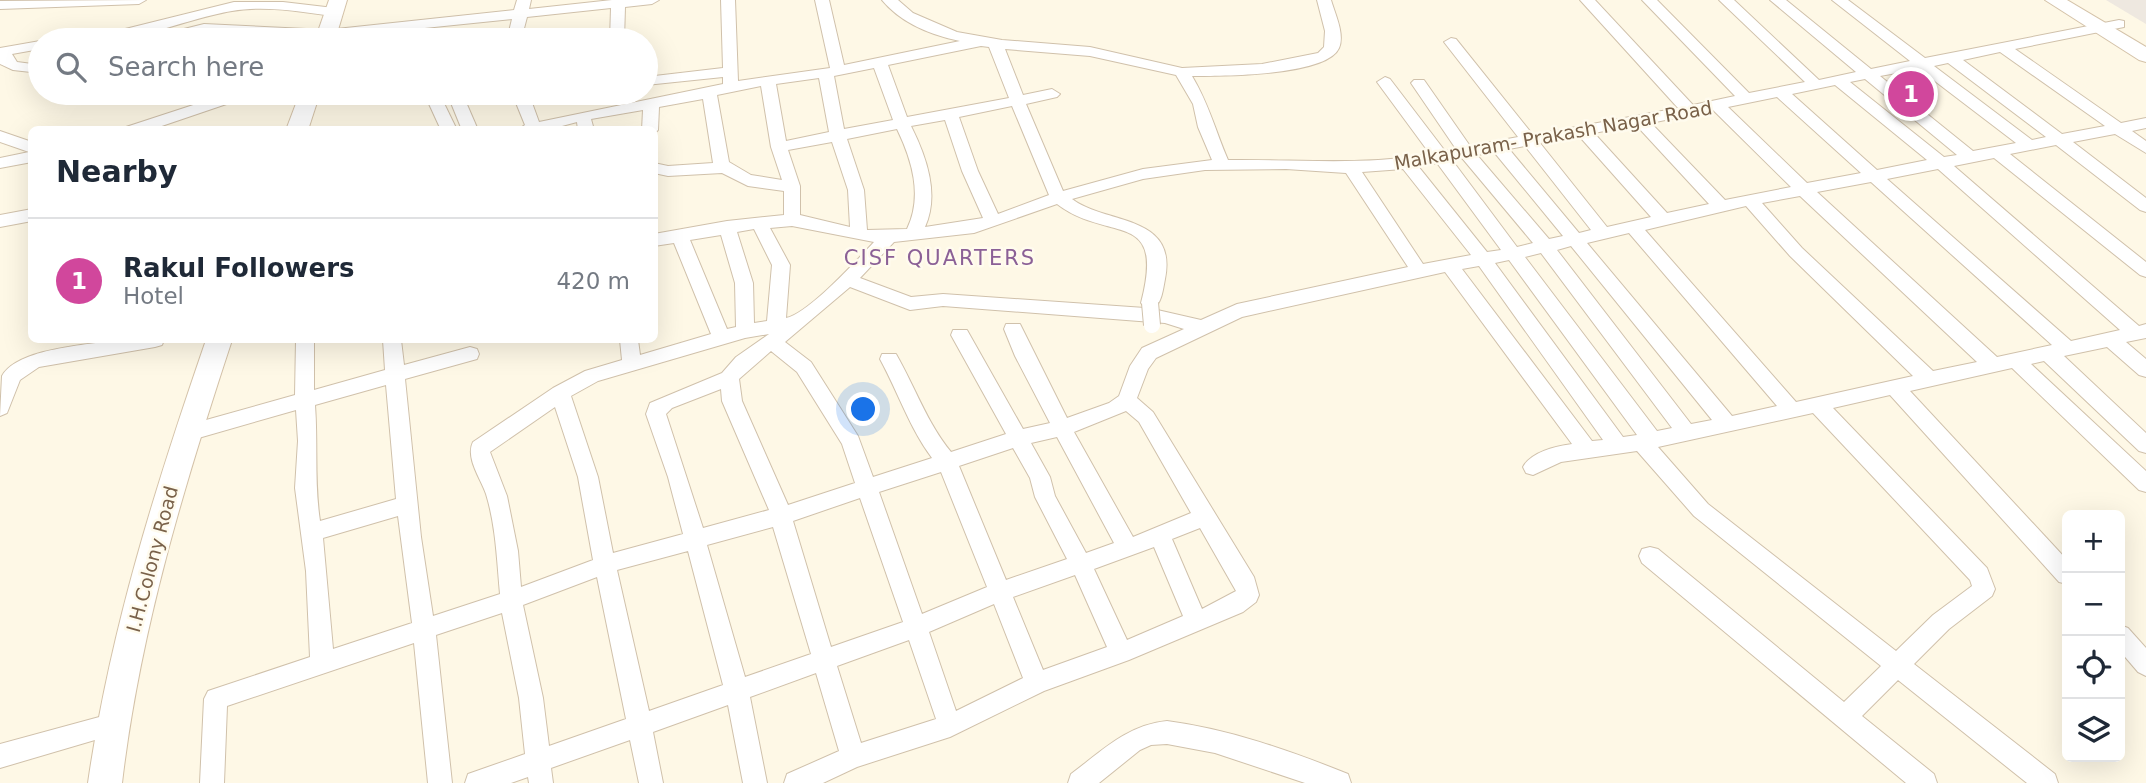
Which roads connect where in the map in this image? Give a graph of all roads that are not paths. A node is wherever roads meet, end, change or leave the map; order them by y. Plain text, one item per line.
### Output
1 (139, 0) edge
2 (652, 0) edge
3 (728, 0) edge
4 (822, 0) edge
5 (889, 0) edge
6 (1324, 0) edge
7 (1587, 0) edge
8 (1648, 0) edge
9 (1726, 0) edge
10 (1777, 0) edge
11 (1839, 0) edge
12 (2054, 0) edge
13 (2078, 0) edge
14 (65, 1) edge
15 (618, 4) junction
16 (0, 5) edge
17 (336, 6) edge
18 (522, 7) edge
19 (2111, 27) junction
20 (146, 28) edge
21 (329, 28) edge
22 (442, 28) edge
23 (517, 28) edge
24 (617, 28) edge
25 (2146, 40) edge
26 (1451, 42) dead end
27 (990, 43) junction
28 (28, 47) edge
29 (2004, 48) junction
30 (2, 51) edge
31 (2146, 56) edge
32 (1952, 59) junction
33 (880, 63) junction
34 (1926, 64) junction
35 (28, 68) edge
36 (832, 72) junction
37 (1182, 72) junction
38 (1868, 76) junction
39 (731, 80) junction
40 (658, 81) edge
41 (767, 81) junction
42 (1839, 81) junction
43 (1385, 82) dead end
44 (1419, 83) dead end
45 (1816, 85) junction
46 (1780, 92) junction
47 (709, 93) junction
48 (1052, 94) dead end
49 (1746, 99) junction
50 (1016, 101) junction
51 (658, 103) edge
52 (208, 105) edge
53 (306, 105) edge
54 (438, 105) edge
55 (460, 105) edge
56 (524, 105) edge
57 (648, 105) edge
58 (652, 105) edge
59 (1717, 105) junction
60 (1688, 109) junction
61 (950, 113) junction
62 (1640, 120) junction
63 (901, 122) junction
64 (585, 123) edge
65 (2146, 123) edge
66 (144, 126) edge
67 (298, 126) edge
68 (447, 126) edge
69 (468, 126) edge
70 (531, 126) edge
71 (558, 126) edge
72 (650, 126) edge
73 (2121, 130) junction
74 (1583, 131) junction
75 (837, 135) junction
76 (0, 136) edge
77 (1528, 141) junction
78 (2059, 141) junction
79 (28, 146) edge
80 (779, 147) junction
81 (1498, 147) junction
82 (2031, 147) junction
83 (2146, 148) edge
84 (1997, 152) junction
85 (1467, 153) junction
86 (1441, 157) junction
87 (28, 158) edge
88 (1971, 158) junction
89 (0, 163) edge
90 (1407, 163) junction
91 (1941, 163) junction
92 (1222, 164) junction
93 (724, 168) junction
94 (1351, 168) junction
95 (658, 169) edge
96 (1877, 176) junction
97 (792, 186) junction
98 (1804, 190) junction
99 (1059, 197) junction
100 (1750, 200) junction
101 (1721, 206) junction
102 (2146, 206) edge
103 (28, 216) edge
104 (1663, 219) junction
105 (792, 220) junction
106 (0, 221) edge
107 (993, 221) junction
108 (759, 223) junction
109 (1631, 225) junction
110 (727, 227) junction
111 (1602, 232) junction
112 (914, 233) junction
113 (679, 235) junction
114 (859, 235) junction
115 (888, 237) junction
116 (658, 239) edge
117 (1574, 239) junction
118 (1545, 246) junction
119 (1514, 253) junction
120 (1483, 259) junction
121 (1450, 266) junction
122 (1419, 271) junction
123 (2146, 271) edge
124 (849, 280) junction
125 (1207, 323) junction
126 (1013, 329) dead end
127 (745, 331) junction
128 (2142, 332) edge
129 (775, 334) junction
130 (960, 335) dead end
131 (722, 339) junction
132 (2110, 339) junction
133 (125, 343) edge
134 (218, 343) edge
135 (305, 343) edge
136 (393, 343) edge
137 (629, 343) edge
138 (1164, 345) junction
139 (95, 346) edge
140 (2056, 350) junction
141 (470, 354) dead end
142 (889, 359) dead end
143 (2015, 360) junction
144 (632, 364) junction
145 (1993, 365) junction
146 (2146, 370) edge
147 (396, 376) junction
148 (729, 378) junction
149 (1929, 379) junction
150 (1896, 389) junction
151 (560, 393) junction
152 (306, 400) junction
153 (1126, 400) junction
154 (1817, 404) junction
155 (0, 408) edge
156 (1792, 410) junction
157 (1728, 425) junction
158 (1063, 428) junction
159 (1686, 432) junction
160 (188, 433) junction
161 (1019, 438) junction
162 (1647, 441) junction
163 (2146, 445) edge
164 (1619, 446) junction
165 (1587, 449) junction
166 (947, 462) junction
167 (1532, 467) dead end
168 (2146, 484) edge
169 (867, 488) junction
170 (407, 505) junction
171 (780, 516) junction
172 (1204, 517) junction
173 (310, 533) junction
174 (1160, 535) junction
175 (694, 538) junction
176 (1128, 548) junction
177 (1650, 556) dead end
178 (607, 564) junction
179 (1081, 564) junction
180 (2065, 573) edge
181 (998, 592) junction
182 (510, 600) junction
183 (1196, 621) junction
184 (422, 627) junction
185 (917, 627) junction
186 (2121, 636) edge
187 (1121, 653) junction
188 (824, 659) junction
189 (322, 662) junction
190 (2146, 665) edge
191 (1897, 668) junction
192 (1037, 684) junction
193 (737, 692) junction
194 (1844, 718) junction
195 (639, 723) junction
196 (114, 724) junction
197 (950, 726) junction
198 (0, 756) edge
199 (853, 757) junction
200 (540, 772) edge
201 (106, 783) edge
202 (212, 783) edge
203 (440, 783) edge
204 (477, 783) edge
205 (651, 783) edge
206 (755, 783) edge
207 (796, 783) edge
208 (1080, 783) edge
209 (1339, 783) edge
210 (1925, 783) edge
211 (2046, 783) edge

1 - 14 street
2 - 15 street
3 - 39 street
4 - 36 street
5 - 27 street
6 - 37 street
7 - 60 street
8 - 49 street
9 - 45 street
10 - 38 street
11 - 34 street
12 - 19 main road
13 - 19 street
14 - 16 street
15 - 18 street
15 - 24 street
17 - 20 street
17 - 21 street
18 - 22 street
18 - 23 street
19 - 25 street
19 - 29 street, Malkapuram- Prakash Nagar Road
19 - 31 main road
26 - 77 street
27 - 33 street
27 - 37 street
27 - 50 street
28 - 30 street
29 - 32 street, Malkapuram- Prakash Nagar Road
29 - 73 street
30 - 35 street
32 - 34 street, Malkapuram- Prakash Nagar Road
32 - 78 street
33 - 36 street
33 - 63 street
34 - 38 street, Malkapuram- Prakash Nagar Road
34 - 82 street
36 - 41 street
36 - 75 street
37 - 92 street
38 - 42 street, Malkapuram- Prakash Nagar Road
38 - 88 street
39 - 40 street
39 - 41 street
39 - 47 street
41 - 80 street
42 - 45 street, Malkapuram- Prakash Nagar Road
42 - 91 street
43 - 86 street
44 - 85 street
45 - 46 street, Malkapuram- Prakash Nagar Road
46 - 49 street, Malkapuram- Prakash Nagar Road
46 - 96 street
47 - 51 street
47 - 93 street
48 - 50 street
49 - 59 street, Malkapuram- Prakash Nagar Road
50 - 61 street
50 - 99 street
52 - 66 street
53 - 67 street
54 - 68 street
55 - 69 street
56 - 70 street
57 - 64 street
58 - 72 street
59 - 60 street, Malkapuram- Prakash Nagar Road
59 - 98 street
60 - 62 street, Malkapuram- Prakash Nagar Road
61 - 63 street
61 - 107 street
62 - 74 street, Malkapuram- Prakash Nagar Road
62 - 101 street
63 - 75 street
63 - 112 street
64 - 71 street
65 - 73 street
73 - 78 street
73 - 83 street
74 - 77 street, Malkapuram- Prakash Nagar Road
74 - 104 street
75 - 80 street
75 - 114 street
76 - 79 street
77 - 81 street, Malkapuram- Prakash Nagar Road
77 - 111 street
78 - 82 street
78 - 102 street
80 - 97 street
81 - 85 street, Malkapuram- Prakash Nagar Road
81 - 117 street
82 - 84 street
84 - 88 street
84 - 123 street
85 - 86 street, Malkapuram- Prakash Nagar Road
85 - 118 street
86 - 90 street, Malkapuram- Prakash Nagar Road
86 - 119 street
87 - 89 street
88 - 91 street
90 - 94 street, Malkapuram- Prakash Nagar Road
90 - 120 street
91 - 96 street
91 - 128 street
92 - 94 street, Malkapuram- Prakash Nagar Road
92 - 99 street, Malkapuram- Prakash Nagar Road
93 - 95 street
93 - 97 street
94 - 122 street
96 - 98 street
96 - 140 street
97 - 105 street
98 - 100 street
98 - 145 street
99 - 107 street, Malkapuram- Prakash Nagar Road
99 - 138 street, bridge
100 - 101 street
100 - 149 street
101 - 104 street
103 - 106 street
104 - 109 street
105 - 108 street, Malkapuram- Prakash Nagar Road
105 - 114 street, Malkapuram- Prakash Nagar Road
107 - 112 street, Malkapuram- Prakash Nagar Road
108 - 110 street, Malkapuram- Prakash Nagar Road
108 - 129 street
109 - 111 street
109 - 156 street
110 - 113 street, Malkapuram- Prakash Nagar Road
110 - 127 street
111 - 117 street
112 - 115 street, Malkapuram- Prakash Nagar Road
113 - 116 street, Malkapuram- Prakash Nagar Road
113 - 131 street
114 - 115 street, Malkapuram- Prakash Nagar Road
115 - 124 street
117 - 118 street
117 - 157 street
118 - 119 street
118 - 159 street
119 - 120 street
119 - 162 street
120 - 121 street
120 - 164 street
121 - 122 street
121 - 165 street
122 - 125 street
124 - 125 street
124 - 129 street
125 - 138 street
126 - 158 street
127 - 129 street
127 - 131 street
128 - 132 street
129 - 148 street
129 - 169 street
130 - 161 street
131 - 144 street
132 - 140 street
132 - 146 street
133 - 139 street
134 - 160 street, I.H.Colony Road
135 - 152 street
136 - 147 street
137 - 144 street
138 - 153 street
139 - 155 street
140 - 143 street
140 - 163 street
141 - 147 street
142 - 166 street
143 - 145 street
143 - 168 street
144 - 151 street
145 - 149 street
147 - 152 street
147 - 170 street
148 - 171 street
148 - 175 street
149 - 150 street
150 - 154 street
150 - 180 street
151 - 178 street
151 - 182 street
152 - 160 street
152 - 173 street
153 - 158 street
153 - 172 street
154 - 156 street
154 - 191 street
156 - 157 street
157 - 159 street
158 - 161 street
158 - 176 street
159 - 162 street
160 - 196 street, I.H.Colony Road
161 - 166 street
161 - 179 street
162 - 164 street
162 - 191 street
164 - 165 street
165 - 167 street
166 - 169 street
166 - 181 street
169 - 171 street
169 - 185 street
170 - 173 street
170 - 184 street
171 - 175 street
171 - 188 street
172 - 174 street
172 - 183 street
173 - 189 street
174 - 176 street
174 - 183 street
175 - 178 street
175 - 193 street
176 - 179 street
177 - 194 street
178 - 182 street
178 - 195 street
179 - 181 street
179 - 187 street
181 - 185 street
181 - 192 street
182 - 184 street
182 - 200 street
183 - 187 street
184 - 189 street
184 - 203 street
185 - 188 street
185 - 197 street
186 - 190 street
187 - 192 street
188 - 193 street
188 - 199 street
189 - 202 street
191 - 194 street
191 - 211 street
192 - 197 street
193 - 195 street
193 - 206 street
194 - 210 street
195 - 200 street
195 - 205 street
196 - 198 street
196 - 201 street, I.H.Colony Road
197 - 199 street
199 - 207 street
200 - 204 street
208 - 209 street

